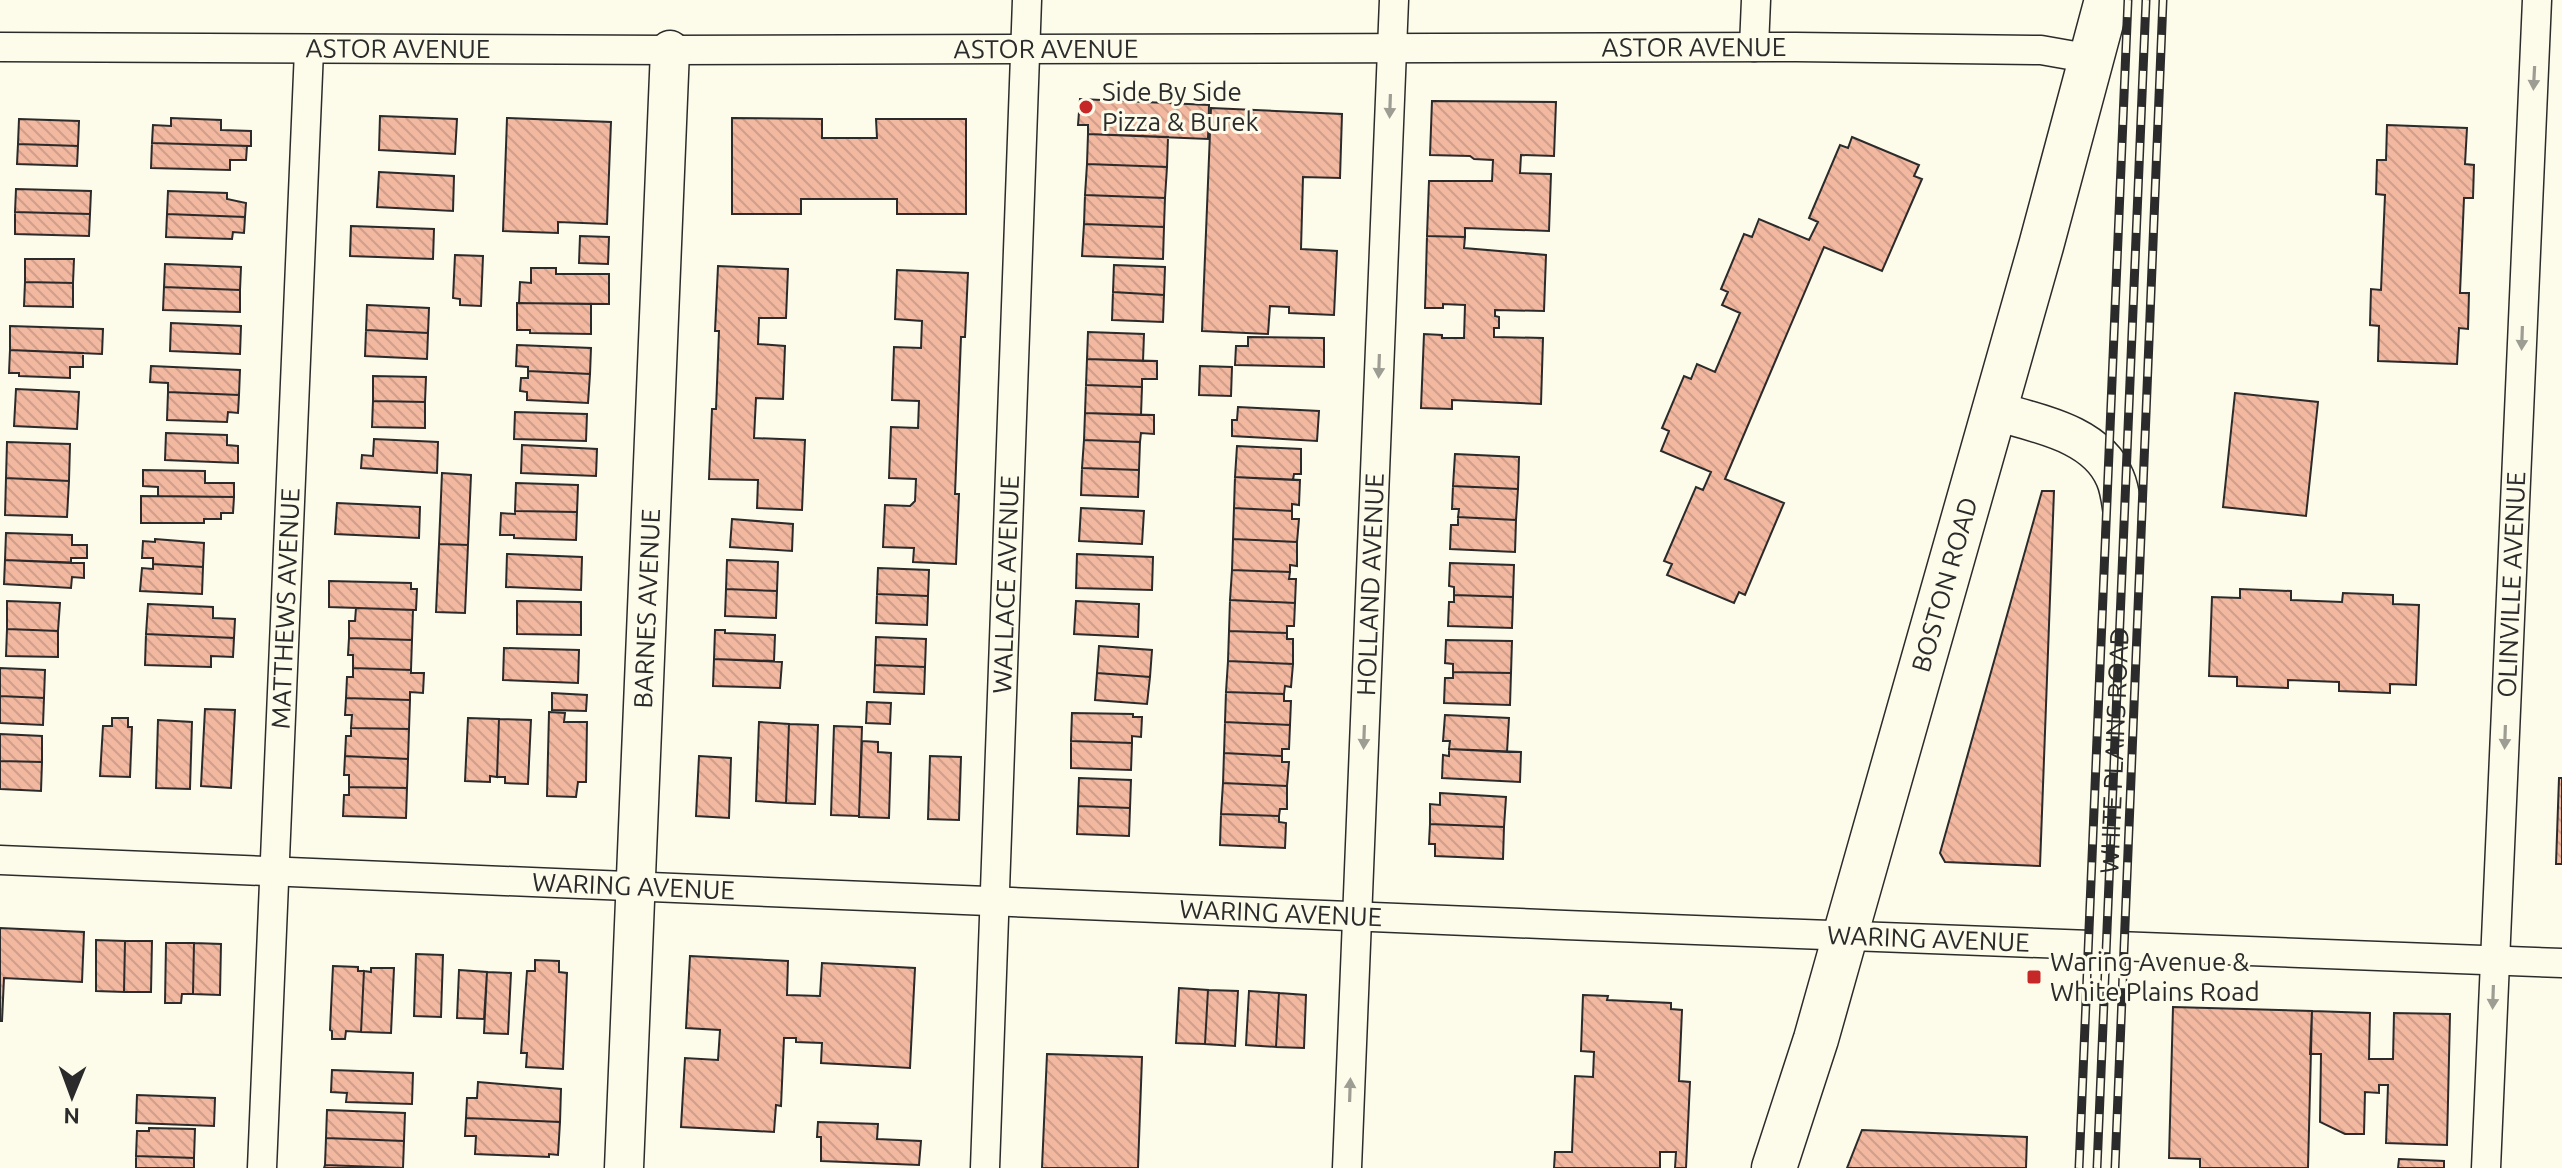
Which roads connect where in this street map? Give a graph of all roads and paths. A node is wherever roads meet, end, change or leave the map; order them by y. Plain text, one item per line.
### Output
1 (1027, 0) edge
2 (1394, 0) edge
3 (1756, 0) edge
4 (2107, 0) edge
5 (2537, 0) edge
6 (0, 47) edge
7 (1392, 47) junction
8 (1754, 47) junction
9 (1026, 48) junction
10 (309, 50) junction
11 (670, 50) junction
12 (2092, 59) junction
13 (1992, 410) junction
14 (0, 860) edge
15 (275, 871) junction
16 (636, 886) junction
17 (997, 902) junction
18 (1357, 916) junction
19 (1845, 936) junction
20 (2106, 945) junction
21 (2495, 961) junction
22 (2562, 963) edge
23 (262, 1168) edge
24 (624, 1168) edge
25 (985, 1168) edge
26 (1347, 1168) edge
27 (1774, 1168) edge
28 (2096, 1168) edge
29 (2486, 1168) edge

1 - 9 street, WALLACE AVENUE
2 - 7 street, HOLLAND AVENUE
3 - 8 street
4 - 12 main road, BOSTON ROAD
5 -> 21 street, OLINVILLE AVENUE
6 - 10 street, ASTOR AVENUE
7 - 8 street, ASTOR AVENUE
7 - 9 street, ASTOR AVENUE
7 -> 18 street, HOLLAND AVENUE
8 - 12 street, ASTOR AVENUE
9 - 11 street, ASTOR AVENUE
9 - 17 street, WALLACE AVENUE
10 - 11 street, ASTOR AVENUE
10 - 15 street, MATTHEWS AVENUE
11 - 16 street, BARNES AVENUE
12 - 13 main road, BOSTON ROAD
13 - 19 main road, BOSTON ROAD
13 - 20 street, WHITE PLAINS ROAD
14 - 15 street, WARING AVENUE
15 - 16 street, WARING AVENUE
15 - 23 street, MATTHEWS AVENUE
16 - 17 street, WARING AVENUE
16 - 24 street, BARNES AVENUE
17 - 18 street, WARING AVENUE
17 - 25 street, WALLACE AVENUE
18 - 19 street, WARING AVENUE
26 -> 18 street, HOLLAND AVENUE
19 - 20 street, WARING AVENUE
19 - 27 main road, BOSTON ROAD
20 - 21 street, WARING AVENUE
20 - 28 street, WHITE PLAINS ROAD
21 - 22 street, WARING AVENUE
21 -> 29 street, OLINVILLE AVENUE

